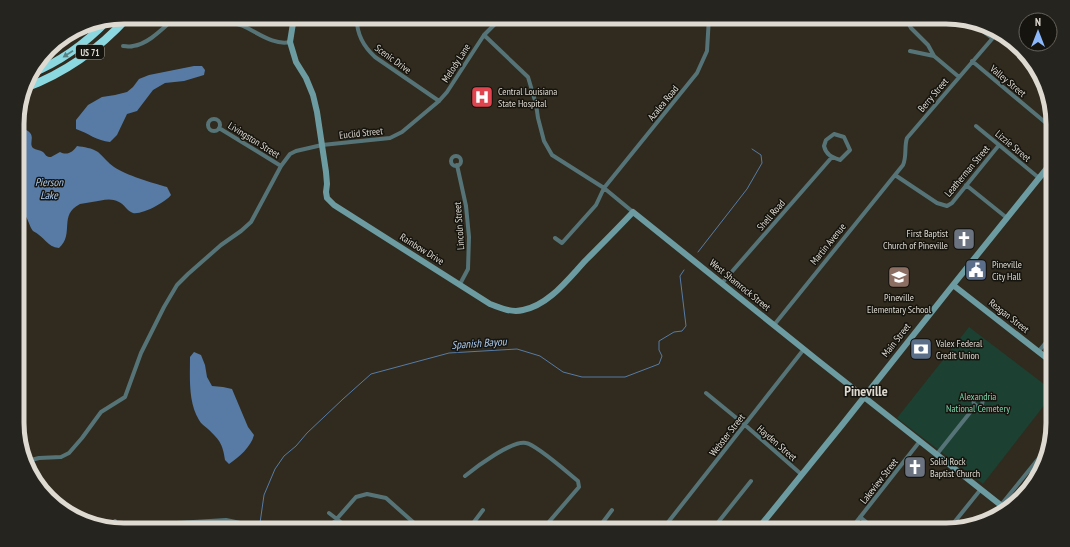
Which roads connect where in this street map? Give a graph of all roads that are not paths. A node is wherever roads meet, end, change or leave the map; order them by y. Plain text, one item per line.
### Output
1 (121, 24) edge
2 (168, 24) edge
3 (237, 24) edge
4 (293, 24) edge
5 (357, 24) edge
6 (495, 24) edge
7 (709, 24) edge
8 (909, 24) edge
9 (100, 27) edge
10 (982, 31) edge
11 (484, 35) junction
12 (992, 38) joint
13 (290, 42) junction
14 (123, 46) dead end
15 (910, 51) dead end
16 (934, 56) junction
17 (972, 61) junction
18 (40, 70) edge
19 (959, 77) junction
20 (32, 85) edge
21 (438, 101) junction
22 (1046, 123) edge
23 (976, 126) dead end
24 (219, 128) dead end
25 (322, 145) junction
26 (999, 145) junction
27 (832, 157) junction
28 (456, 165) dead end
29 (281, 166) junction
30 (1046, 170) edge
31 (895, 174) junction
32 (1041, 176) junction
33 (1046, 178) edge
34 (966, 185) junction
35 (604, 188) junction
36 (633, 212) junction
37 (1007, 218) junction
38 (555, 238) dead end
39 (722, 283) junction
40 (460, 284) junction
41 (952, 285) junction
42 (774, 324) junction
43 (1046, 342) edge
44 (804, 349) junction
45 (1038, 352) junction
46 (1046, 358) edge
47 (706, 393) dead end
48 (865, 397) junction
49 (976, 406) dead end
50 (745, 425) junction
51 (920, 441) junction
52 (937, 454) junction
53 (1040, 457) edge
54 (32, 460) edge
55 (1031, 469) junction
56 (1034, 471) edge
57 (801, 474) junction
58 (465, 476) dead end
59 (751, 481) dead end
60 (981, 489) junction
61 (1002, 506) joint
62 (483, 510) dead end
63 (612, 510) dead end
64 (329, 513) dead end
65 (860, 517) junction
66 (337, 518) junction
67 (177, 523) edge
68 (240, 523) edge
69 (333, 523) edge
70 (343, 523) edge
71 (414, 523) edge
72 (473, 523) edge
73 (548, 523) edge
74 (602, 523) edge
75 (668, 523) edge
76 (718, 523) edge
77 (762, 523) edge
78 (855, 523) edge
79 (867, 523) edge
80 (954, 523) edge

1 - 20 highway, US 71
2 - 14 street
3 - 13 street
4 - 13 street, Rainbow Drive
5 - 21 street, Scenic Drive
6 - 11 street, Melody Lane
7 - 35 street, Azalea Road
8 - 16 street
9 -> 18 highway, US 71
10 - 12 street
11 - 21 street, Melody Lane
11 - 35 street, West Shamrock Street
12 - 17 street, Berry Street
13 - 25 street, Rainbow Drive
15 - 16 street
16 - 19 street
17 - 19 street, Berry Street
17 - 22 street, Valley Street
19 - 31 street, Berry Street
21 - 25 street, Euclid Street
23 - 26 street, Lizzie Street
24 - 29 street, Livingston Street
25 - 29 street, Euclid Street
25 - 40 street, Rainbow Drive
26 - 32 street, Lizzie Street
26 - 34 street, Leatherman Street
27 - 27 street
27 - 39 street, Shell Road
28 - 40 street, Lincoln Street
29 - 54 street, Euclid Street
30 - 32 street, Main Street
31 - 34 street, Leatherman Street
31 - 42 street, Martin Avenue
32 - 33 street, Lizzie Street
32 - 37 street, Main Street
34 - 37 street
35 - 36 street, West Shamrock Street
35 - 38 street, Azalea Road
36 - 39 street, West Shamrock Street
36 - 40 street, Rainbow Drive
37 - 41 street, Main Street
39 - 42 street, West Shamrock Street
41 - 45 street, Reagan Street
41 - 48 street, Main Street
42 - 44 street, West Shamrock Street
43 - 45 street
44 - 48 street, West Shamrock Street
44 - 50 street, Webster Street
45 - 46 street, Reagan Street
47 - 50 street, Hayden Street
48 - 51 street, West Shamrock Street
48 - 57 street, Main Street
49 - 52 street
50 - 57 street, Hayden Street
50 - 75 street, Webster Street
51 - 52 street, West Shamrock Street
51 - 65 street, Lakeview Street
52 - 60 street, West Shamrock Street
53 - 55 street
55 - 56 street
55 - 61 street
57 - 77 street, Main Street
58 - 73 street
59 - 76 street
60 - 61 street, West Shamrock Street
60 - 80 street
62 - 72 street
63 - 74 street
64 - 66 street
65 - 78 street, Lakeview Street
65 - 79 street
66 - 69 street
66 - 70 street
66 - 71 street
67 - 68 street

